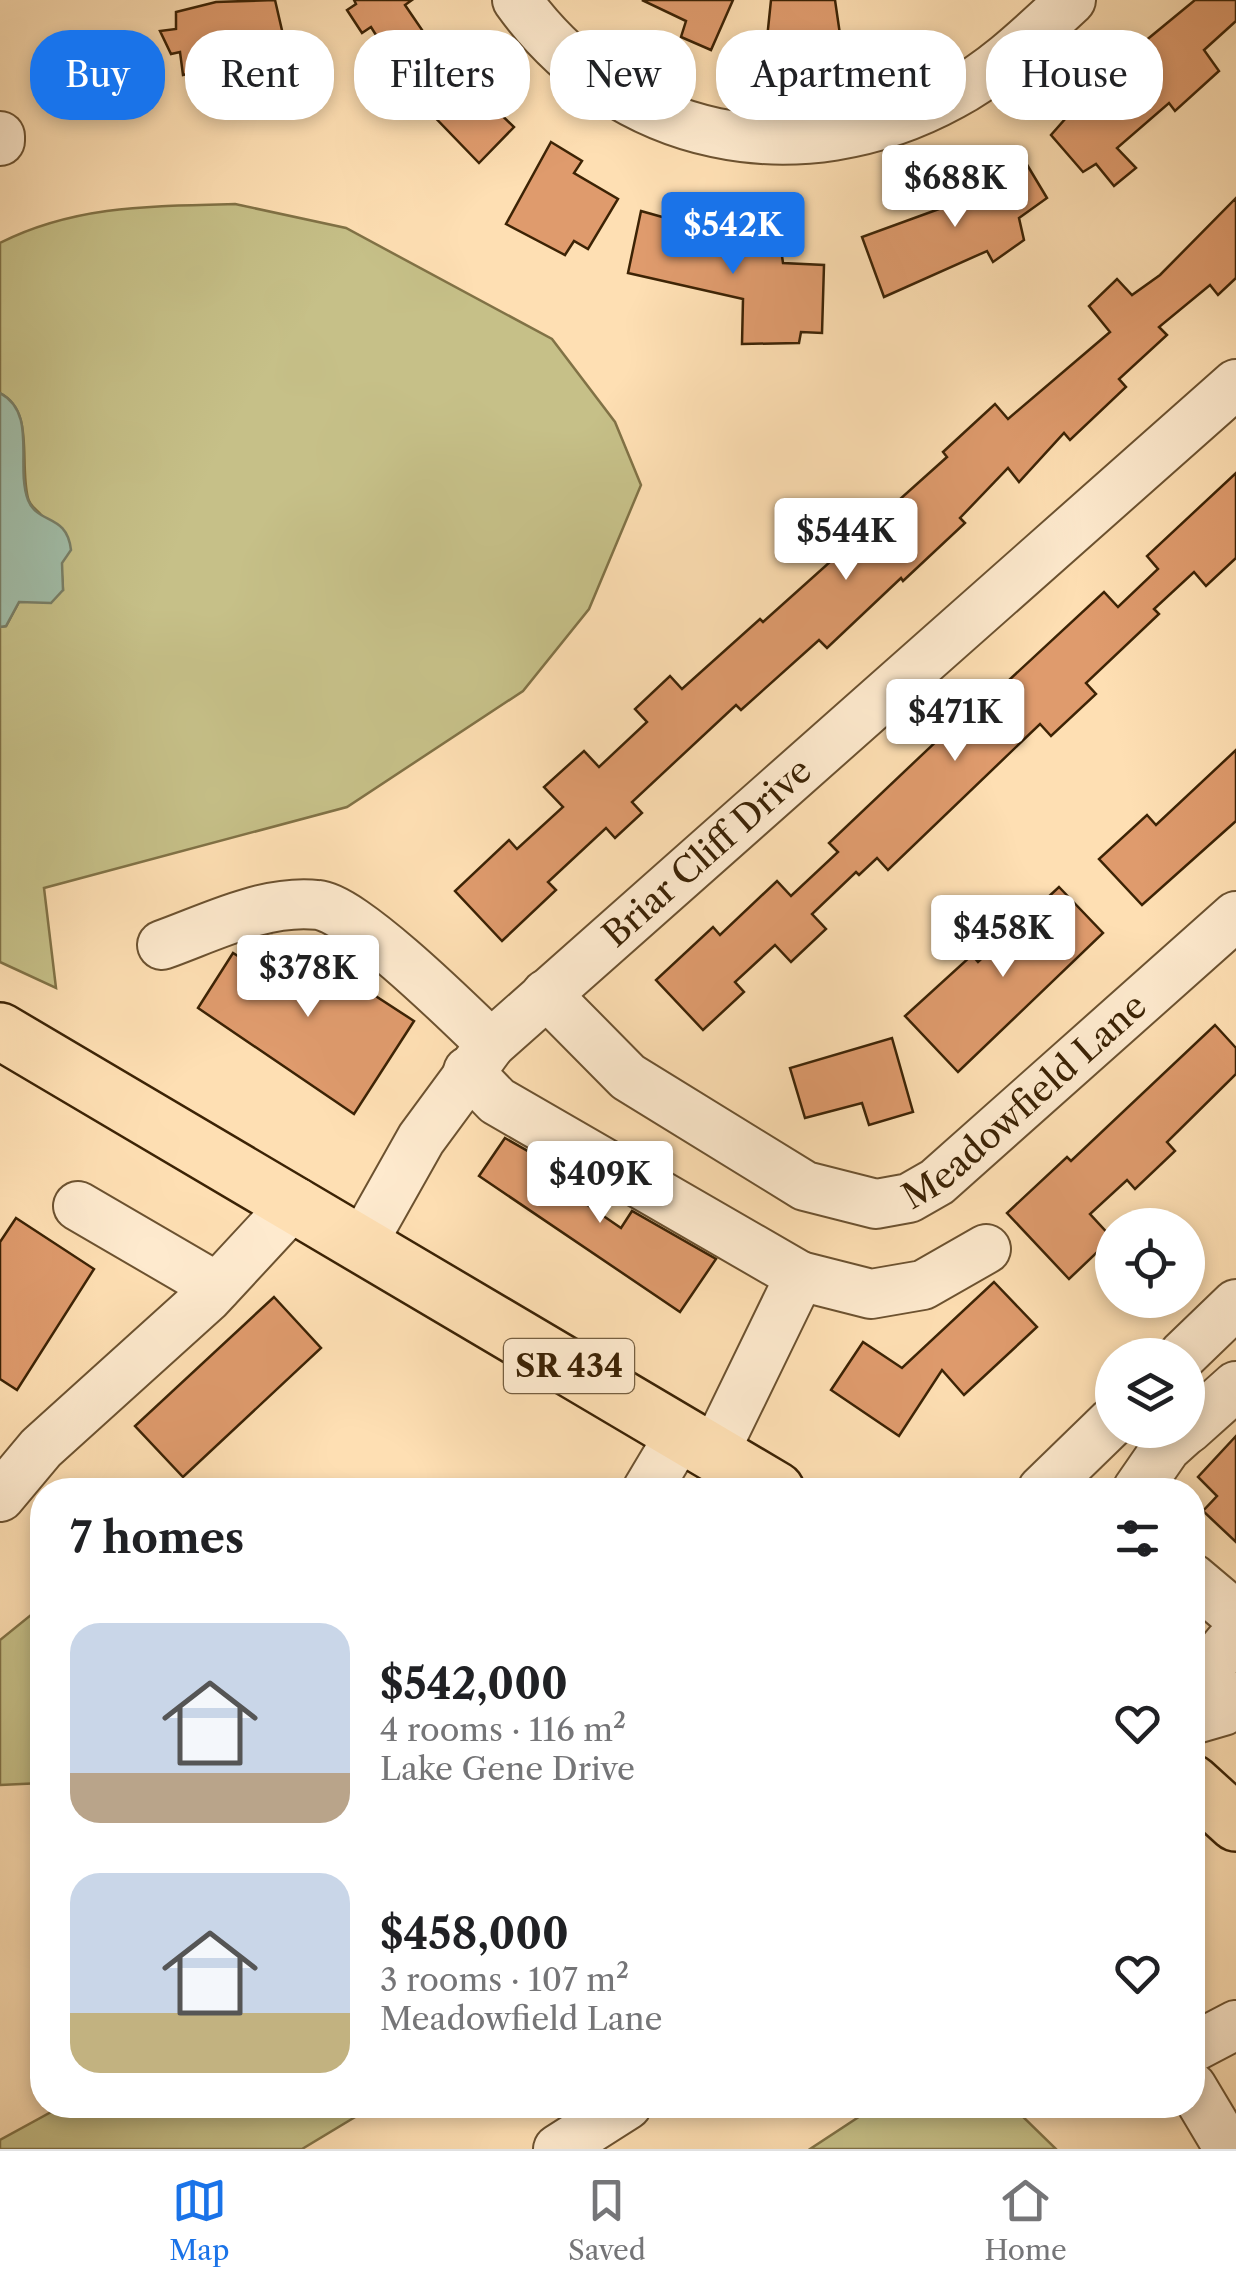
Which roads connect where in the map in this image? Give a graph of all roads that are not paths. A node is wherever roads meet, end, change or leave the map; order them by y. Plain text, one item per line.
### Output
1 (517, 0) edge
2 (1072, 0) edge
3 (1236, 384) edge
4 (1236, 916) edge
5 (162, 945) dead end
6 (546, 994) junction
7 (0, 1031) edge
8 (480, 1058) junction
9 (296, 1202) junction
10 (78, 1206) dead end
11 (363, 1242) junction
12 (986, 1250) dead end
13 (800, 1276) junction
14 (217, 1287) junction
15 (1236, 1304) edge
16 (1201, 1338) edge
17 (1236, 1386) edge
18 (1205, 1413) edge
19 (1095, 1439) edge
20 (698, 1443) junction
21 (1166, 1448) edge
22 (659, 1478) edge
23 (756, 1478) edge
24 (1054, 1478) edge
25 (1145, 1478) edge
26 (0, 1497) edge
27 (1205, 1589) edge
28 (1236, 1615) edge
29 (1236, 1641) edge
30 (1205, 1698) edge
31 (1205, 1795) edge
32 (1236, 1823) edge
33 (1236, 2025) edge
34 (1205, 2041) edge
35 (1205, 2109) edge
36 (607, 2118) edge
37 (558, 2149) edge
38 (1229, 2149) edge

1 - 2 street
3 - 6 street, Briar Cliff Drive
4 - 6 street, Meadowfield Lane
5 - 8 street
6 - 8 street, Briar Cliff Drive
7 - 9 main road, SR 434
8 - 11 street, Briar Cliff Drive
8 - 13 street
9 - 11 main road, SR 434
9 - 14 street
10 - 14 street
11 - 20 main road, SR 434
12 - 13 street
13 - 20 street
14 - 26 street
15 - 16 street
17 - 18 street
19 - 24 street
20 - 22 street
20 - 23 main road, SR 434
21 - 25 street
27 - 28 street
29 - 30 street
31 - 32 main road
33 - 34 street
35 - 38 street
36 - 37 street

